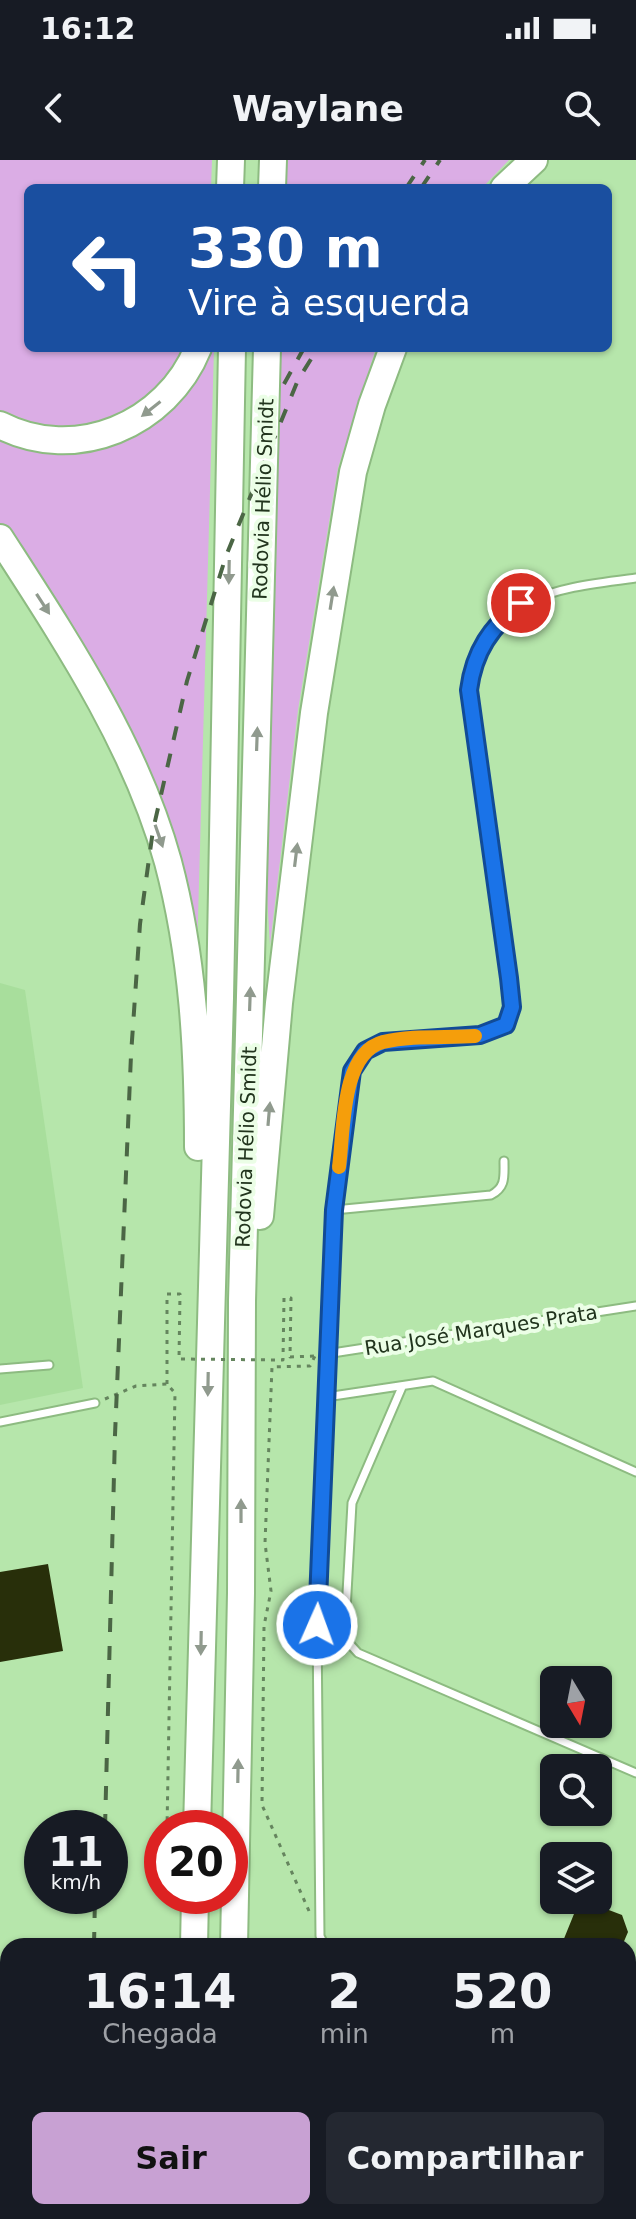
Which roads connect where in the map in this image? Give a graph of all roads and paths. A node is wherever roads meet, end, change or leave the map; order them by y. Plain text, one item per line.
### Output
1 (231, 160) edge
2 (273, 160) edge
3 (534, 160) edge
4 (230, 184) edge
5 (272, 184) edge
6 (508, 184) edge
7 (196, 352) edge
8 (232, 352) edge
9 (267, 352) edge
10 (392, 352) edge
11 (0, 425) edge
12 (0, 538) edge
13 (636, 578) edge
14 (504, 1161) dead end
15 (334, 1210) junction
16 (242, 1301) junction
17 (209, 1306) junction
18 (636, 1306) edge
19 (326, 1354) junction
20 (49, 1365) dead end
21 (0, 1369) edge
22 (167, 1384) junction
23 (402, 1387) junction
24 (326, 1397) junction
25 (95, 1403) joint
26 (0, 1422) edge
27 (636, 1472) edge
28 (636, 1773) edge
29 (167, 1810) edge
30 (197, 1810) edge
31 (236, 1810) edge
32 (195, 1914) edge
33 (235, 1914) edge
34 (237, 1914) edge
35 (320, 1936) joint
36 (194, 1938) edge
37 (234, 1938) edge
38 (241, 1938) edge

1 - 4 highway
2 - 5 highway
3 - 6 highway
7 -> 11 highway
8 -> 17 highway, Rodovia Hélio Smidt
16 -> 9 highway, Rodovia Hélio Smidt
16 -> 10 highway
12 -> 17 highway
13 - 15 lane
14 - 15 lane
15 - 19 lane
31 -> 16 highway, Rodovia Hélio Smidt
17 -> 30 highway, Rodovia Hélio Smidt
18 - 19 lane, Rua José Marques Prata
19 - 24 lane
20 - 21 lane
22 - 25 path
22 - 29 path
22 - 35 path, bridge
23 - 24 lane
23 - 27 lane
23 - 28 lane
24 - 35 lane
25 - 26 lane
32 - 36 highway
33 - 37 highway, Rodovia Hélio Smidt
34 - 38 highway

